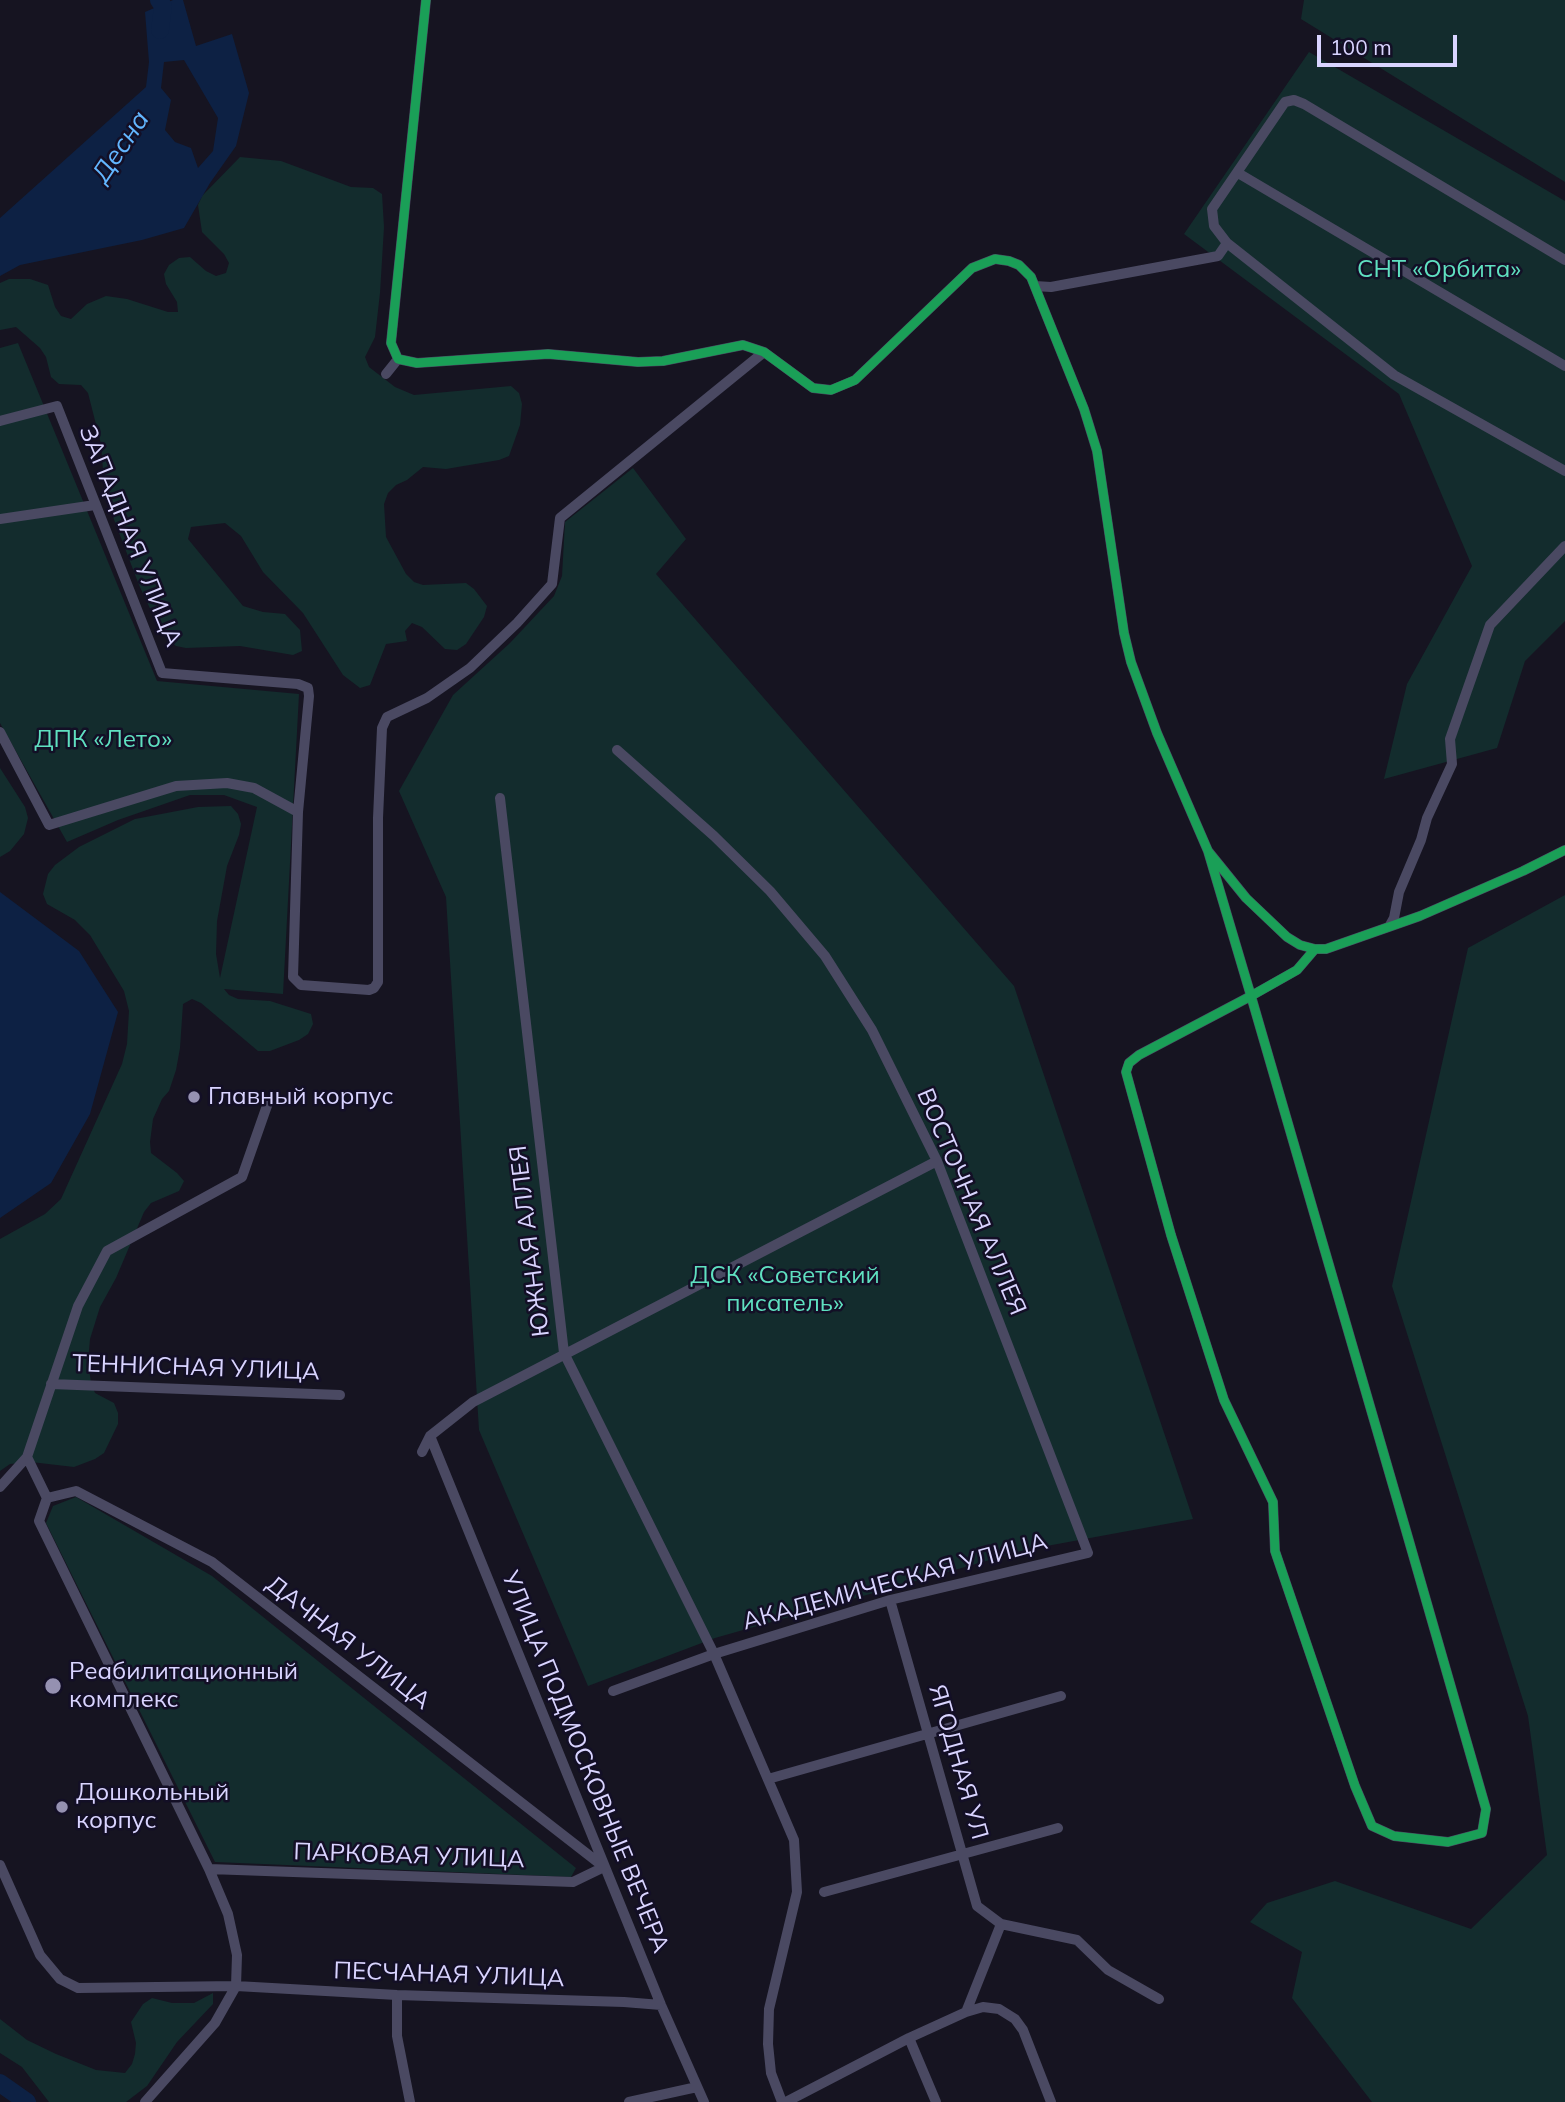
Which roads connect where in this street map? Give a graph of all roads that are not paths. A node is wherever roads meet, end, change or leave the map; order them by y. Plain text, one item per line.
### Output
1 (426, 0) edge
2 (1238, 173) junction
3 (1227, 243) junction
4 (1565, 260) edge
5 (1035, 286) junction
6 (764, 352) junction
7 (398, 359) junction
8 (1565, 366) edge
9 (386, 374) dead end
10 (0, 421) edge
11 (1565, 471) edge
12 (95, 505) junction
13 (0, 519) edge
14 (1565, 546) edge
15 (0, 732) edge
16 (617, 750) dead end
17 (500, 798) dead end
18 (298, 813) junction
19 (1565, 850) edge
20 (1208, 851) junction
21 (1389, 927) junction
22 (1315, 949) junction
23 (1251, 996) junction
24 (269, 1100) dead end
25 (937, 1161) junction
26 (564, 1353) junction
27 (51, 1384) junction
28 (340, 1395) dead end
29 (430, 1436) junction
30 (422, 1452) dead end
31 (27, 1457) junction
32 (0, 1487) edge
33 (47, 1498) junction
34 (1088, 1553) joint
35 (890, 1600) junction
36 (712, 1650) junction
37 (613, 1691) dead end
38 (1061, 1696) dead end
39 (928, 1734) junction
40 (768, 1779) junction
41 (1058, 1828) dead end
42 (962, 1854) junction
43 (0, 1865) edge
44 (604, 1867) junction
45 (209, 1869) junction
46 (824, 1892) dead end
47 (1001, 1924) junction
48 (236, 1986) junction
49 (397, 1995) junction
50 (1159, 1999) dead end
51 (661, 2005) junction
52 (966, 2012) junction
53 (909, 2038) junction
54 (697, 2087) junction
55 (145, 2102) edge
56 (410, 2102) edge
57 (629, 2102) edge
58 (704, 2102) edge
59 (784, 2102) edge
60 (936, 2102) edge
61 (1051, 2102) edge

1 - 7 street
2 - 3 street
2 - 4 street
2 - 8 street
3 - 5 street
3 - 11 street
5 - 6 street
5 - 20 street
6 - 7 street
6 - 18 street
7 - 9 street
10 - 12 street, ЗАПАДНАЯ УЛИЦА
12 - 13 street
12 - 18 street, ЗАПАДНАЯ УЛИЦА
14 - 21 street
15 - 18 street
16 - 25 street, ВОСТОЧНАЯ АЛЛЕЯ
17 - 26 street, ЮЖНАЯ АЛЛЕЯ
19 - 21 street
20 - 22 street
20 - 23 street
21 - 22 street
22 - 23 street
23 - 23 street
24 - 27 street
25 - 26 street
25 - 34 street, ВОСТОЧНАЯ АЛЛЕЯ
26 - 29 street
26 - 36 street, ЮЖНАЯ АЛЛЕЯ
27 - 28 street, ТЕННИСНАЯ УЛИЦА
27 - 31 street
29 - 30 street
29 - 44 street, УЛИЦА ПОДМОСКОВНЫЕ ВЕЧЕРА
31 - 32 street
31 - 33 street
33 - 44 street, ДАЧНАЯ УЛИЦА
33 - 45 street
34 - 35 street, АКАДЕМИЧЕСКАЯ УЛИЦА
35 - 36 street, АКАДЕМИЧЕСКАЯ УЛИЦА
35 - 39 street, ЯГОДНАЯ УЛ
36 - 37 street, АКАДЕМИЧЕСКАЯ УЛИЦА
36 - 40 street, ЮЖНАЯ АЛЛЕЯ
38 - 39 street
39 - 40 street
39 - 42 street, ЯГОДНАЯ УЛ
40 - 59 street, ЮЖНАЯ АЛЛЕЯ
41 - 42 street
42 - 46 street
42 - 47 street, ЯГОДНАЯ УЛ
43 - 48 street, ПЕСЧАНАЯ УЛИЦА
44 - 45 street, ПАРКОВАЯ УЛИЦА
44 - 51 street, УЛИЦА ПОДМОСКОВНЫЕ ВЕЧЕРА
45 - 48 street
47 - 50 street
47 - 52 street
48 - 49 street, ПЕСЧАНАЯ УЛИЦА
48 - 55 street
49 - 51 street, ПЕСЧАНАЯ УЛИЦА
49 - 56 street
51 - 54 street, УЛИЦА ПОДМОСКОВНЫЕ ВЕЧЕРА
52 - 53 street
52 - 61 street
53 - 59 street
53 - 60 street
54 - 57 street
54 - 58 street, УЛИЦА ПОДМОСКОВНЫЕ ВЕЧЕРА

